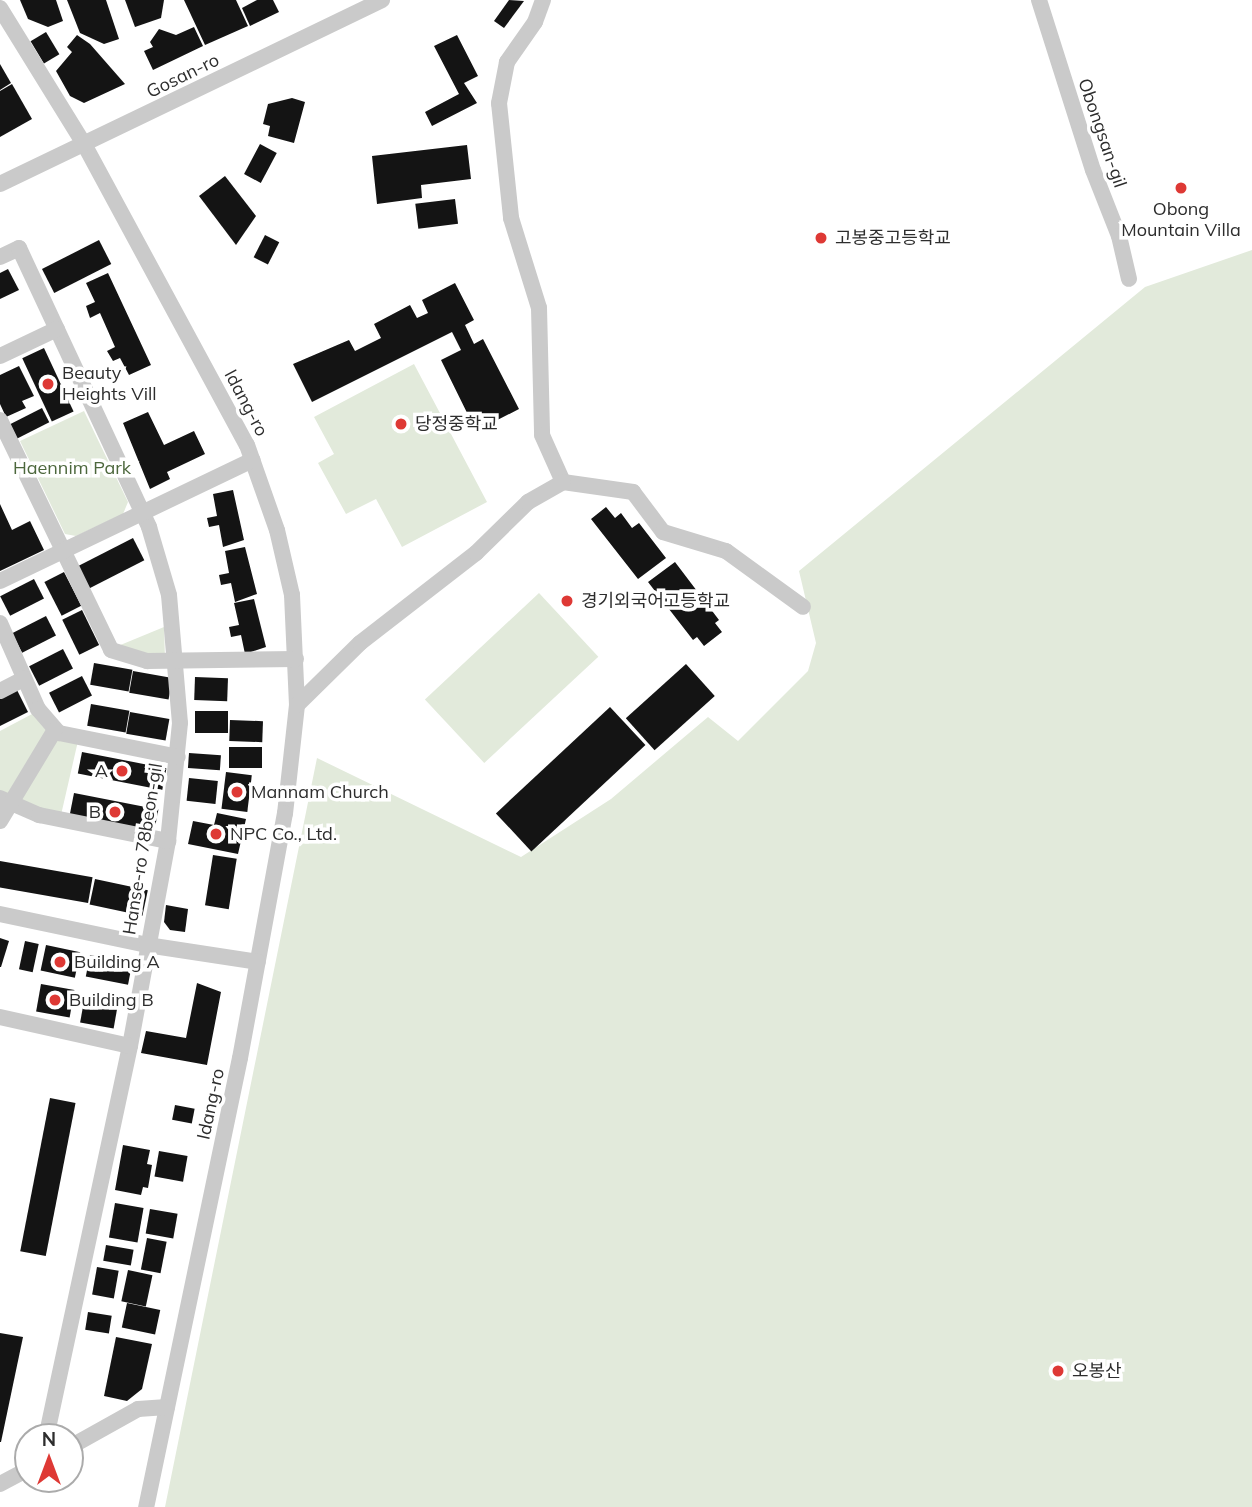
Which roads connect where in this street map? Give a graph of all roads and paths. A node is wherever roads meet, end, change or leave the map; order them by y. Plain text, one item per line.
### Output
1 (382, 0) edge
2 (543, 0) edge
3 (1039, 0) edge
4 (0, 8) edge
5 (84, 144) junction
6 (0, 184) edge
7 (0, 257) edge
8 (1129, 279) dead end
9 (57, 328) junction
10 (0, 356) edge
11 (0, 420) edge
12 (253, 460) junction
13 (563, 482) junction
14 (143, 512) junction
15 (63, 551) junction
16 (0, 581) edge
17 (803, 607) dead end
18 (0, 623) edge
19 (296, 659) junction
20 (176, 662) junction
21 (24, 679) junction
22 (0, 691) edge
23 (298, 705) junction
24 (54, 730) junction
25 (178, 757) junction
26 (5, 801) edge
27 (0, 821) edge
28 (167, 841) junction
29 (0, 914) edge
30 (147, 945) junction
31 (258, 962) junction
32 (0, 1017) edge
33 (130, 1046) junction
34 (167, 1407) junction
35 (49, 1423) edge
36 (84, 1439) edge
37 (146, 1507) edge

1 - 5 street, Gosan-ro
2 - 13 street
3 - 8 street, Obongsan-gil
4 - 5 street, Idang-ro
5 - 6 street, Gosan-ro
5 - 12 street, Idang-ro
7 - 9 street, Hanse-ro 78beon-gil
9 - 10 street
9 - 14 street, Hanse-ro 78beon-gil
11 - 15 street
12 - 14 street
12 - 19 street, Idang-ro
13 - 17 street
13 - 23 street
14 - 15 street
14 - 20 street, Hanse-ro 78beon-gil
15 - 16 street
15 - 20 street
18 - 21 street
19 - 20 street
19 - 23 street, Idang-ro
20 - 25 street, Hanse-ro 78beon-gil
21 - 22 street
21 - 24 street
23 - 31 street, Idang-ro
24 - 25 street
24 - 26 street
25 - 28 street, Hanse-ro 78beon-gil
26 - 27 street
26 - 28 street
28 - 30 street, Hanse-ro 78beon-gil
29 - 30 street
30 - 31 street
30 - 33 street, Hanse-ro 78beon-gil
31 - 34 street, Idang-ro
32 - 33 street
33 - 35 street, Hanse-ro 78beon-gil
34 - 36 street
34 - 37 street, Idang-ro

